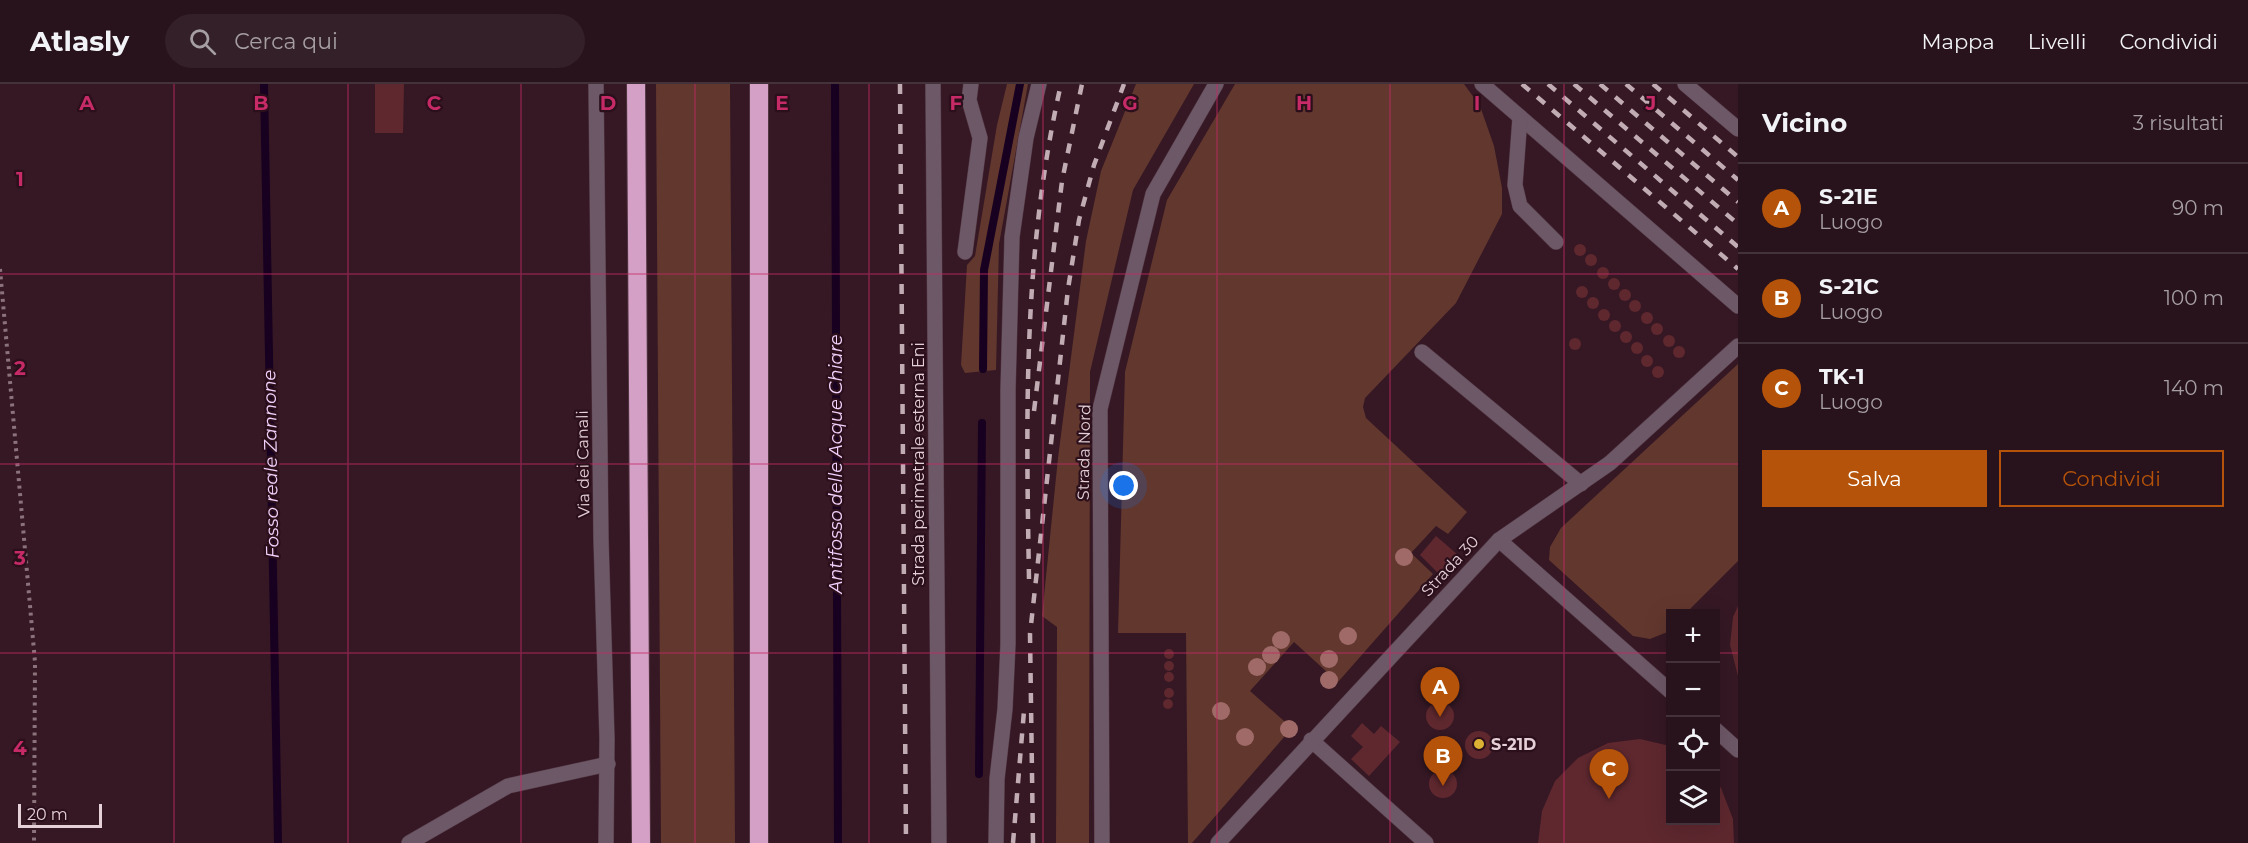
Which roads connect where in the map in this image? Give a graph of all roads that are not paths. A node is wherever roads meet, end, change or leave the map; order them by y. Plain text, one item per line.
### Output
1 (596, 84) edge
2 (636, 84) edge
3 (759, 84) edge
4 (933, 84) edge
5 (971, 84) edge
6 (1039, 84) edge
7 (1216, 84) edge
8 (1482, 84) edge
9 (1685, 84) edge
10 (1520, 117) junction
11 (1738, 129) edge
12 (1556, 242) dead end
13 (964, 252) dead end
14 (1738, 306) edge
15 (1738, 346) edge
16 (1422, 352) dead end
17 (1581, 484) junction
18 (1499, 540) junction
19 (1666, 687) edge
20 (1720, 734) edge
21 (1311, 740) junction
22 (1738, 750) edge
23 (608, 764) junction
24 (409, 843) edge
25 (606, 843) edge
26 (641, 843) edge
27 (759, 843) edge
28 (939, 843) edge
29 (996, 843) edge
30 (1102, 843) edge
31 (1218, 843) edge
32 (1426, 843) edge

1 - 23 street, Via dei Canali
2 - 26 highway
3 - 27 highway
4 - 28 street, Strada perimetrale esterna Eni
5 - 13 street
6 - 29 street
7 - 30 street, Strada Nord
8 - 10 street
9 - 11 street
10 - 12 street
10 - 14 street
15 - 17 street, Strada 30
16 - 17 street
17 - 18 street, Strada 30
18 - 19 street
18 - 21 street, Strada 30
20 - 22 street
21 - 31 street, Strada 30
21 - 32 street
23 - 24 street
23 - 25 street, Via dei Canali

